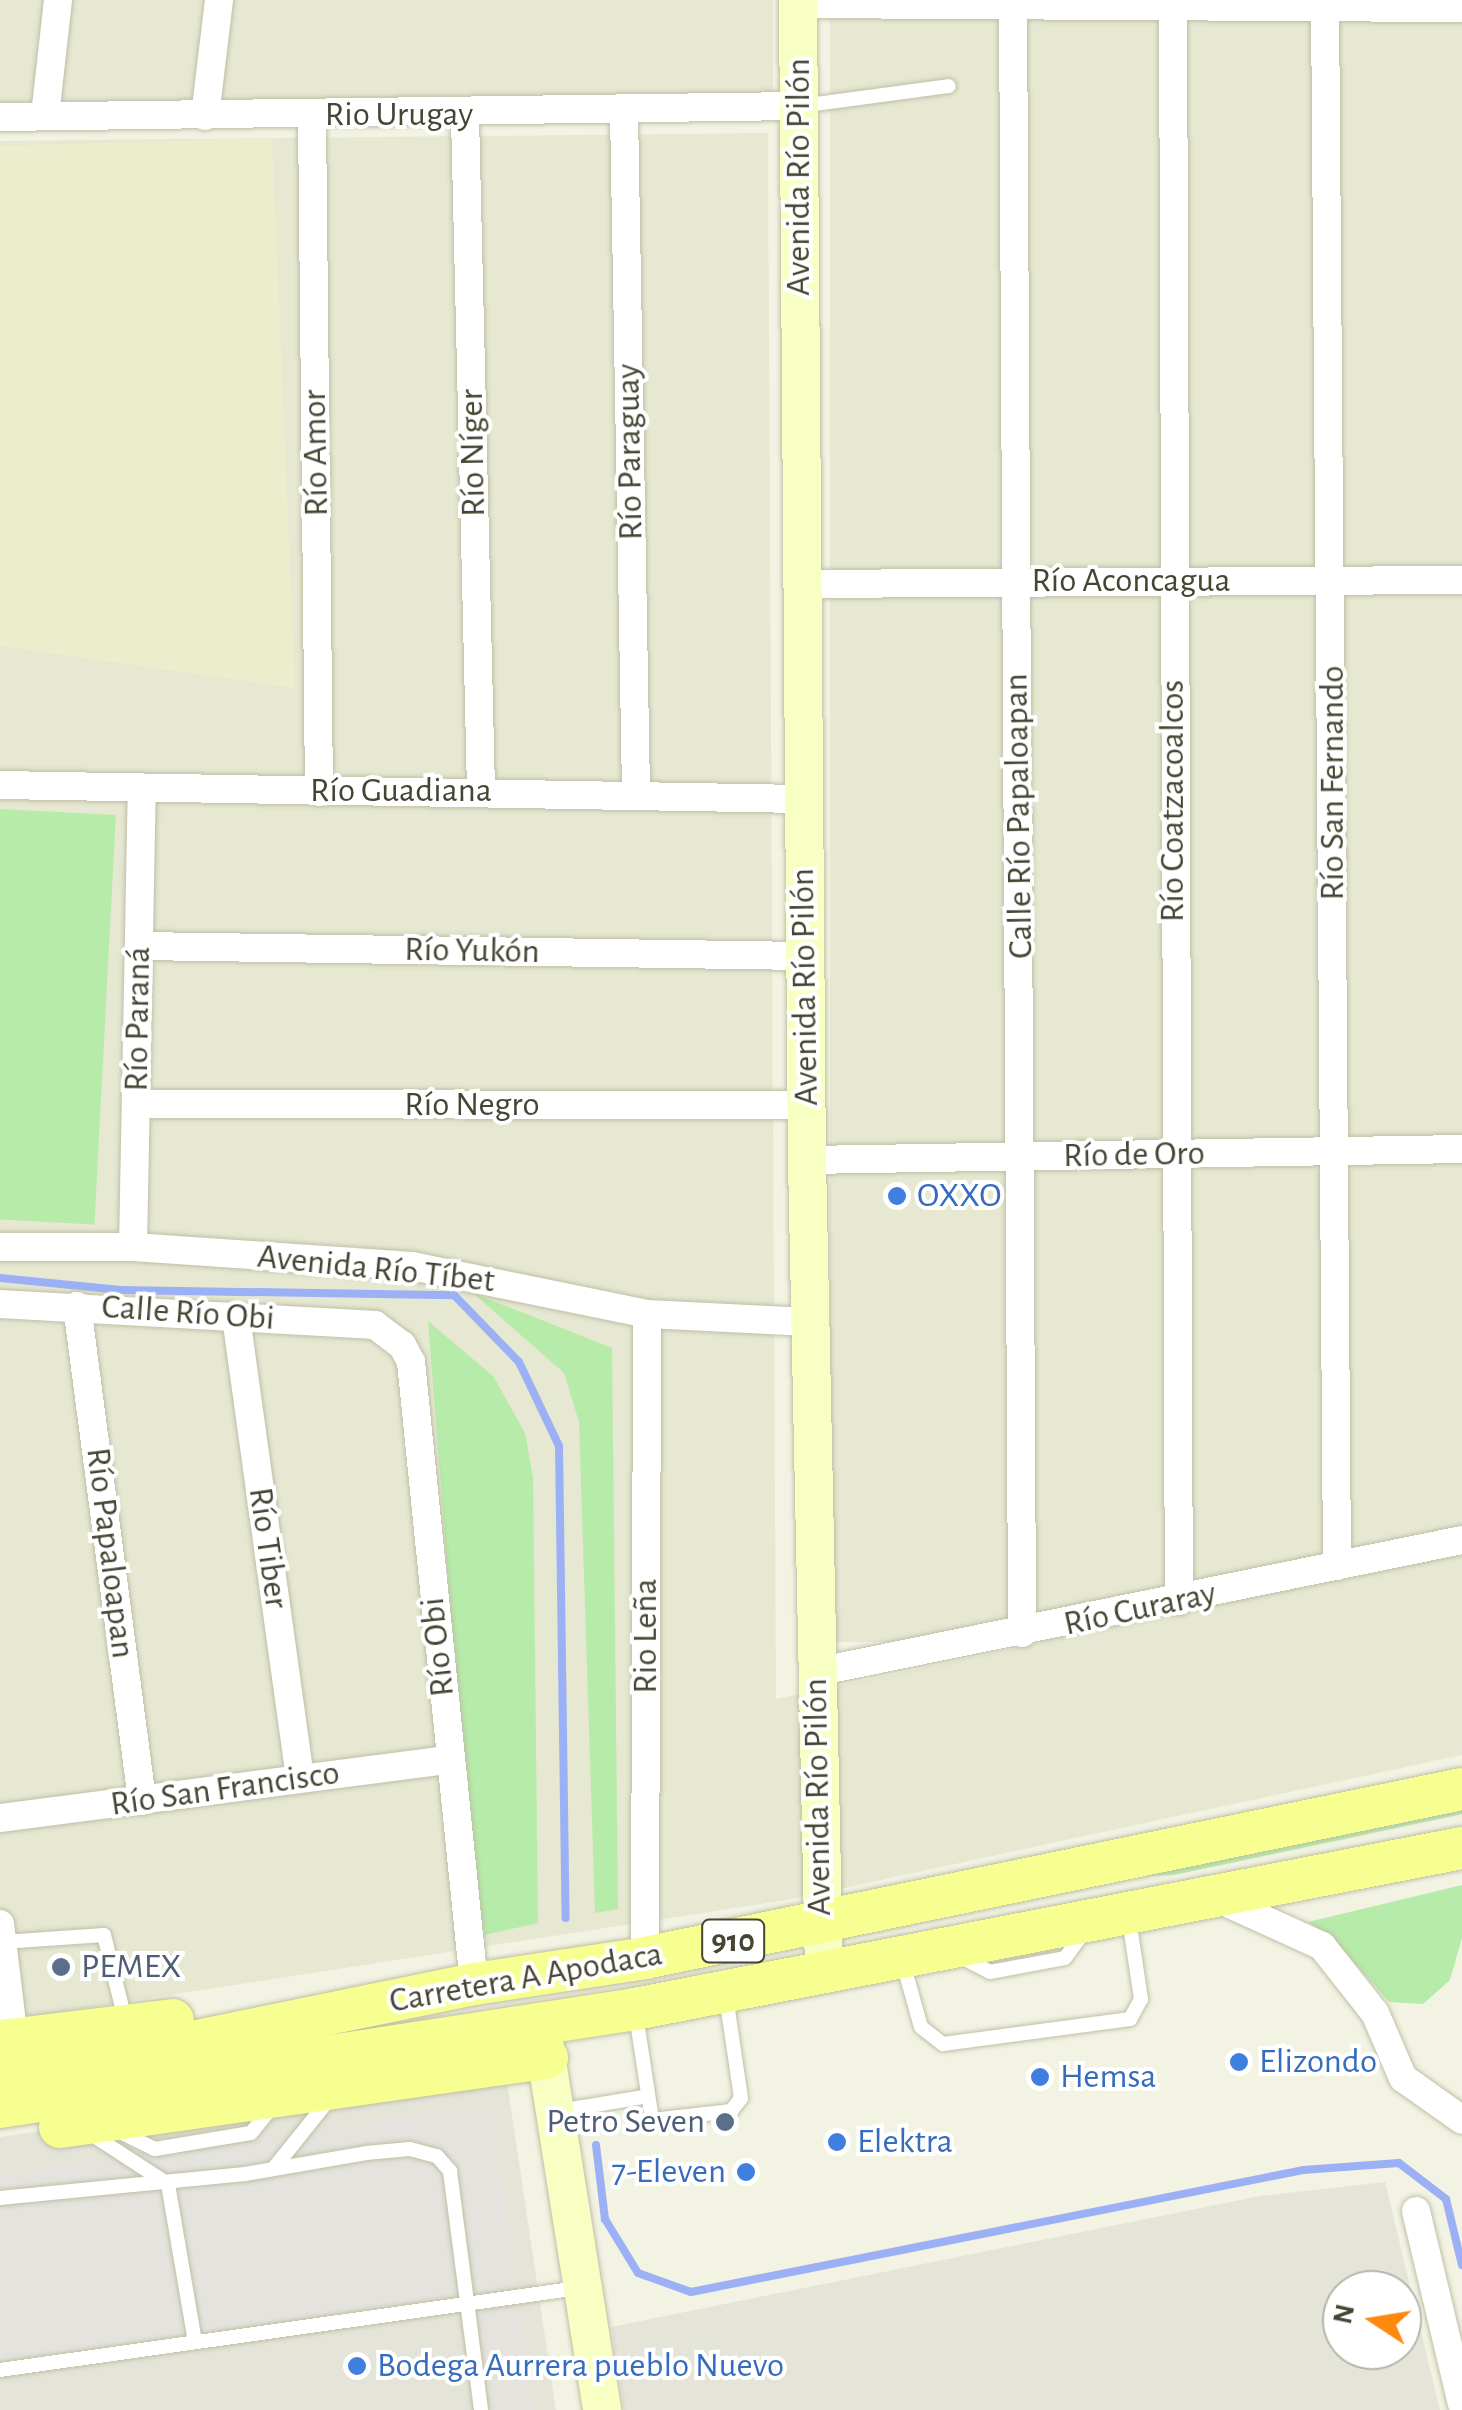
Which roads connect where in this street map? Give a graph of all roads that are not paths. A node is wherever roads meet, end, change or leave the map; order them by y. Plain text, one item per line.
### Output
1 (58, 0) edge
2 (219, 0) edge
3 (798, 2) edge
4 (1013, 4) edge
5 (1173, 4) edge
6 (1325, 4) edge
7 (1462, 8) edge
8 (949, 86) dead end
9 (798, 106) junction
10 (624, 111) junction
11 (312, 114) junction
12 (45, 116) junction
13 (205, 116) junction
14 (465, 116) junction
15 (0, 117) edge
16 (1333, 580) junction
17 (1462, 580) edge
18 (1174, 581) junction
19 (1016, 582) junction
20 (801, 584) junction
21 (0, 786) edge
22 (482, 790) junction
23 (142, 792) junction
24 (320, 792) junction
25 (636, 793) junction
26 (803, 800) junction
27 (139, 946) junction
28 (804, 956) junction
29 (137, 1104) junction
30 (806, 1105) junction
31 (1462, 1150) edge
32 (1332, 1151) junction
33 (1173, 1155) junction
34 (1022, 1157) junction
35 (807, 1160) junction
36 (0, 1247) edge
37 (134, 1247) junction
38 (0, 1304) edge
39 (78, 1306) junction
40 (647, 1314) junction
41 (236, 1317) junction
42 (809, 1322) junction
43 (375, 1325) joint
44 (1462, 1540) edge
45 (1337, 1566) junction
46 (1179, 1602) junction
47 (1022, 1633) junction
48 (816, 1672) junction
49 (450, 1760) junction
50 (300, 1779) junction
51 (1462, 1789) edge
52 (142, 1800) junction
53 (0, 1818) edge
54 (1462, 1848) edge
55 (1205, 1896) junction
56 (1112, 1916) junction
57 (819, 1924) junction
58 (1, 1932) edge
59 (645, 1958) junction
60 (902, 1958) junction
61 (824, 1974) junction
62 (385, 1980) dead end
63 (452, 1982) junction
64 (726, 1993) junction
65 (347, 2010) junction
66 (635, 2010) junction
67 (130, 2040) junction
68 (544, 2040) junction
69 (6, 2066) edge
70 (338, 2088) junction
71 (644, 2097) junction
72 (553, 2112) junction
73 (1462, 2120) edge
74 (87, 2124) junction
75 (0, 2134) edge
76 (274, 2168) junction
77 (168, 2184) junction
78 (0, 2198) edge
79 (1416, 2212) dead end
80 (582, 2287) junction
81 (466, 2302) junction
82 (195, 2342) junction
83 (0, 2370) edge
84 (1462, 2404) edge
85 (482, 2410) edge
86 (602, 2410) edge

1 - 12 street
2 - 13 street
3 - 4 street
3 - 9 main road, Avenida Río Pilón
4 - 5 street
4 - 19 street, Calle Río Papaloapan
5 - 6 street
5 - 18 street, Río Coatzacoalcos
6 - 7 street
6 - 16 street, Río San Fernando
8 - 9 lane
9 - 10 street, Rio Urugay
9 - 20 main road, Avenida Río Pilón
10 - 14 street, Rio Urugay
10 - 25 street, Río Paraguay
11 - 13 street, Rio Urugay
11 - 14 street, Rio Urugay
11 - 24 street, Río Amor
12 - 13 street, Rio Urugay
12 - 15 street, Rio Urugay
14 - 22 street, Río Níger
16 - 17 street, Río Aconcagua
16 - 18 street, Río Aconcagua
16 - 32 street, Río San Fernando
18 - 19 street, Río Aconcagua
18 - 33 street, Río Coatzacoalcos
19 - 20 street, Río Aconcagua
19 - 34 street, Calle Río Papaloapan
20 - 26 main road, Avenida Río Pilón
21 - 23 street, Río Guadiana
22 - 24 street, Río Guadiana
22 - 25 street, Río Guadiana
23 - 24 street, Río Guadiana
23 - 27 street, Río Paraná
25 - 26 street, Río Guadiana
26 - 28 main road, Avenida Río Pilón
27 - 28 street, Río Yukón
27 - 29 street, Río Paraná
28 - 30 main road, Avenida Río Pilón
29 - 30 street, Río Negro
29 - 37 street, Río Paraná
30 - 35 main road, Avenida Río Pilón
31 - 32 street, Río de Oro
32 - 33 street, Río de Oro
32 - 45 street, Río San Fernando
33 - 34 street, Río de Oro
33 - 46 street, Río Coatzacoalcos
34 - 35 street, Río de Oro
34 - 47 street, Calle Río Papaloapan
35 - 42 main road, Avenida Río Pilón
36 - 37 street, Avenida Río Tíbet
37 - 40 street, Avenida Río Tíbet
38 - 39 street, Calle Río Obi
39 - 41 street, Calle Río Obi
39 - 52 street, Río Papaloapan
40 - 42 street, Avenida Río Tíbet
40 - 59 street, Rio Leña
41 - 43 street, Calle Río Obi
41 - 50 street, Río Tiber
42 - 48 main road, Avenida Río Pilón
43 - 49 street, Río Obi
44 - 45 street, Río Curaray
45 - 46 street, Río Curaray
46 - 47 street, Río Curaray
47 - 48 street, Río Curaray
48 - 57 main road, Avenida Río Pilón
49 - 50 street, Río San Francisco
49 - 63 street, Río Obi
50 - 52 street, Río San Francisco
51 - 57 main road, Carretera A Apodaca / 910
52 - 53 street, Río San Francisco
54 - 55 main road, Carretera A Apodaca / 910
55 - 56 main road, Carretera A Apodaca / 910
55 - 73 street
56 - 60 main road, Carretera A Apodaca / 910
56 - 60 lane
57 - 59 main road, Carretera A Apodaca / 910
57 - 61 main road, Avenida Río Pilón
58 - 67 lane
58 - 69 street
59 - 63 main road, Carretera A Apodaca / 910
60 - 61 main road, Carretera A Apodaca / 910
61 - 64 main road, Carretera A Apodaca / 910
62 - 65 lane
63 - 65 main road, Carretera A Apodaca / 910
64 - 66 main road, Carretera A Apodaca / 910
64 - 71 lane
65 - 67 main road, Carretera A Apodaca / 910
66 - 68 main road, Carretera A Apodaca / 910
66 - 71 lane
67 - 69 main road, Carretera A Apodaca
68 - 69 main road, Carretera A Apodaca / 910
68 - 70 main road
68 - 72 main road
70 - 74 main road
70 - 76 lane
71 - 72 lane
72 - 80 main road
74 - 75 main road
74 - 77 lane
76 - 77 lane
76 - 81 lane
77 - 78 lane
77 - 82 lane
79 - 84 street
80 - 81 lane
80 - 86 main road
81 - 82 lane
81 - 85 lane
82 - 83 lane

